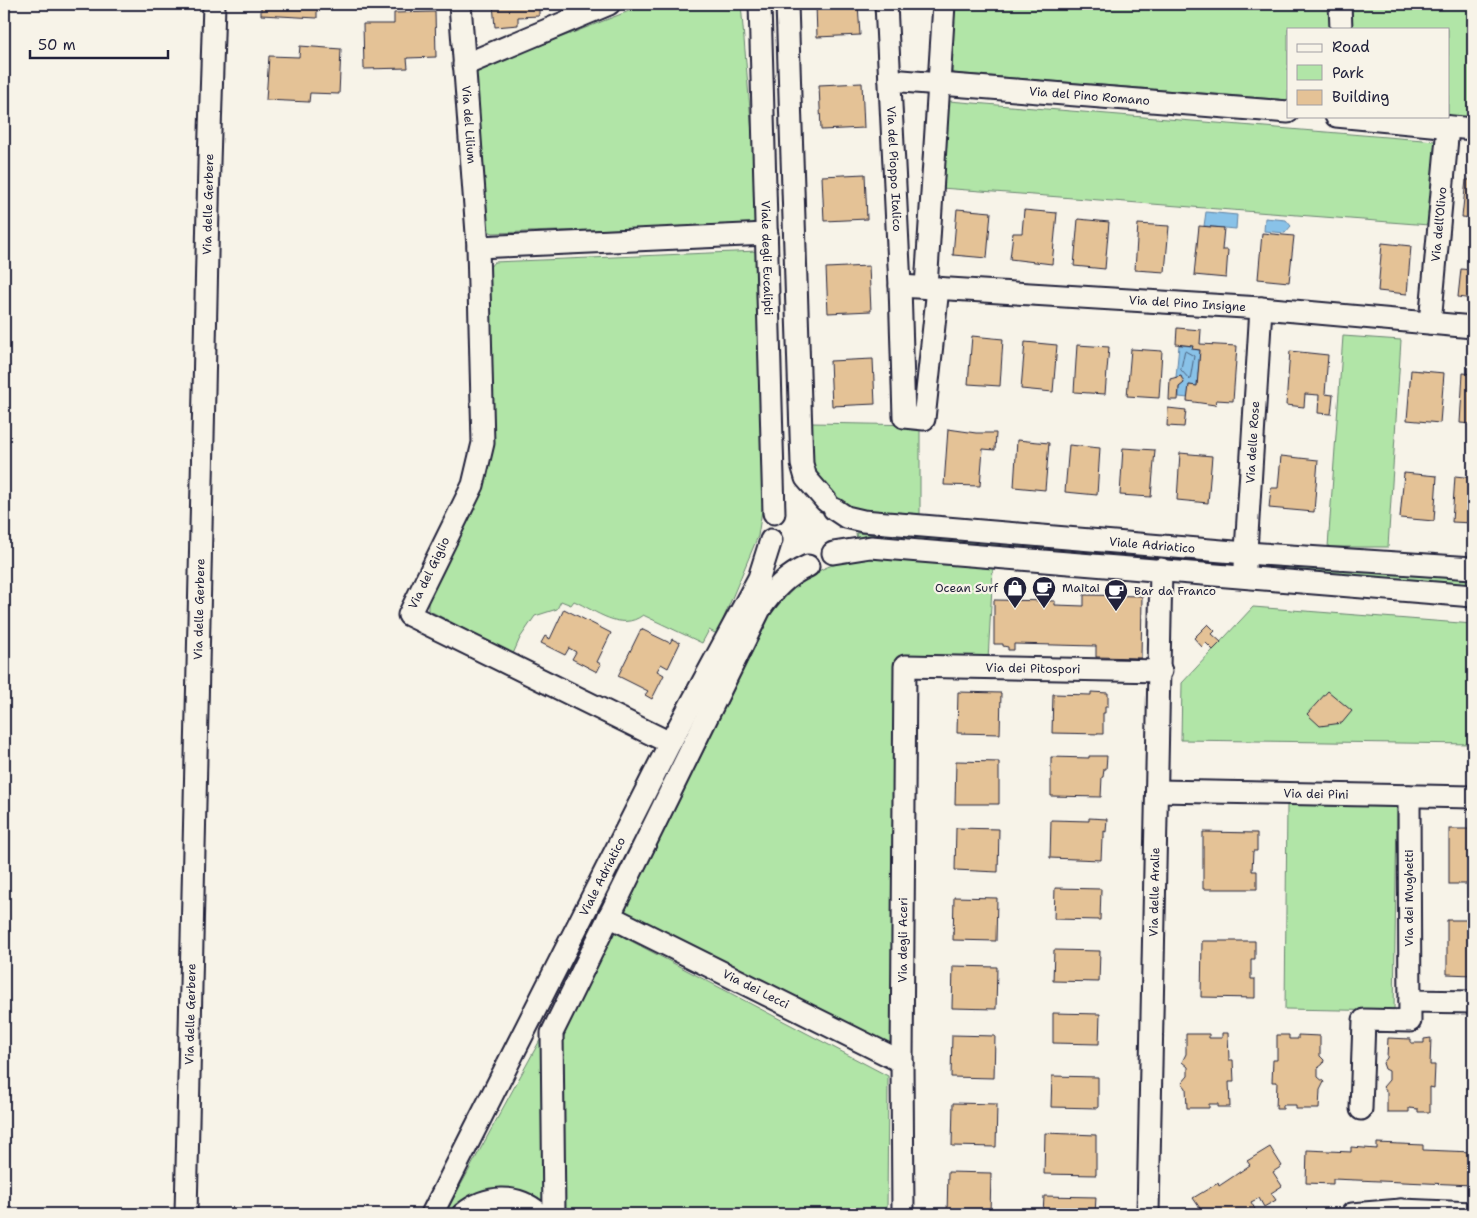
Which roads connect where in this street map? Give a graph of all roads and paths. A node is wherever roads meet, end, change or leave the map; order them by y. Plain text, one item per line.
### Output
1 (214, 4) edge
2 (460, 4) edge
3 (609, 4) edge
4 (760, 4) edge
5 (787, 4) edge
6 (886, 4) edge
7 (944, 4) edge
8 (1340, 4) edge
9 (1341, 28) edge
10 (464, 64) junction
11 (890, 80) junction
12 (938, 84) junction
13 (1287, 112) edge
14 (1361, 118) edge
15 (1448, 127) junction
16 (1473, 129) edge
17 (767, 234) junction
18 (478, 247) junction
19 (900, 286) junction
20 (932, 287) junction
21 (1261, 308) junction
22 (1430, 323) junction
23 (1473, 327) edge
24 (902, 334) junction
25 (934, 335) junction
26 (830, 505) junction
27 (774, 513) junction
28 (771, 540) junction
29 (833, 553) junction
30 (1246, 553) junction
31 (808, 566) junction
32 (1473, 568) edge
33 (1161, 569) junction
34 (1245, 576) junction
35 (1473, 596) edge
36 (905, 666) joint
37 (1161, 671) junction
38 (670, 743) junction
39 (1158, 791) junction
40 (1409, 796) junction
41 (1473, 797) edge
42 (609, 916) junction
43 (1410, 1001) junction
44 (1473, 1002) edge
45 (902, 1062) junction
46 (1361, 1109) dead end
47 (1400, 1212) edge
48 (1473, 1213) edge
49 (186, 1214) edge
50 (432, 1214) edge
51 (463, 1214) edge
52 (540, 1214) edge
53 (554, 1214) edge
54 (903, 1214) edge
55 (1148, 1214) edge
56 (1352, 1214) edge

1 - 49 street, Via delle Gerbere
2 - 10 street, Via del Lilium
3 - 10 street
4 - 17 street, Viale degli Eucalipti
5 - 26 street
6 - 11 street, Via del Pioppo Italico
7 - 12 street, Via del Pioppo Italico
8 - 9 street
10 - 18 street, Via del Lilium
11 - 12 street, Via del Pino Romano
11 - 19 street, Via del Pioppo Italico
12 - 13 street, Via del Pino Romano
12 - 20 street, Via del Pioppo Italico
14 - 15 street
15 - 16 street
15 - 22 street, Via dell'Olivo
17 - 18 street
17 - 27 street, Viale degli Eucalipti
18 - 38 street, Via del Giglio
19 - 20 street, Via del Pino Insigne
19 - 24 street, Via del Pioppo Italico
20 - 21 street, Via del Pino Insigne
20 - 25 street, Via del Pioppo Italico
21 - 22 street, Via del Pino Insigne
21 - 30 street, Via delle Rose
22 - 23 street, Via del Pino Insigne
24 - 25 street
24 - 25 street, Via del Pioppo Italico
26 - 27 street
26 - 29 street
26 - 30 street, Viale Adriatico
27 - 28 street
28 - 31 street
28 - 38 street, Viale Adriatico
29 - 31 street
29 - 33 street, Viale Adriatico
30 - 32 street, Viale Adriatico
30 - 34 street, Via delle Rose
31 - 42 street, Viale Adriatico
33 - 34 street, Viale Adriatico
33 - 37 street, Via delle Aralie
34 - 35 street, Viale Adriatico
36 - 37 street, Via dei Pitospori
36 - 45 street, Via degli Aceri
37 - 39 street, Via delle Aralie
38 - 50 street, Viale Adriatico
39 - 40 street, Via dei Pini
39 - 55 street, Via delle Aralie
40 - 41 street, Via dei Pini
40 - 43 street, Via dei Mughetti
42 - 45 street, Via dei Lecci
42 - 53 street, Viale Adriatico
43 - 44 street
43 - 46 street, Via dei Mughetti
45 - 54 street, Via degli Aceri
47 - 48 street
47 - 56 street
51 - 52 street

